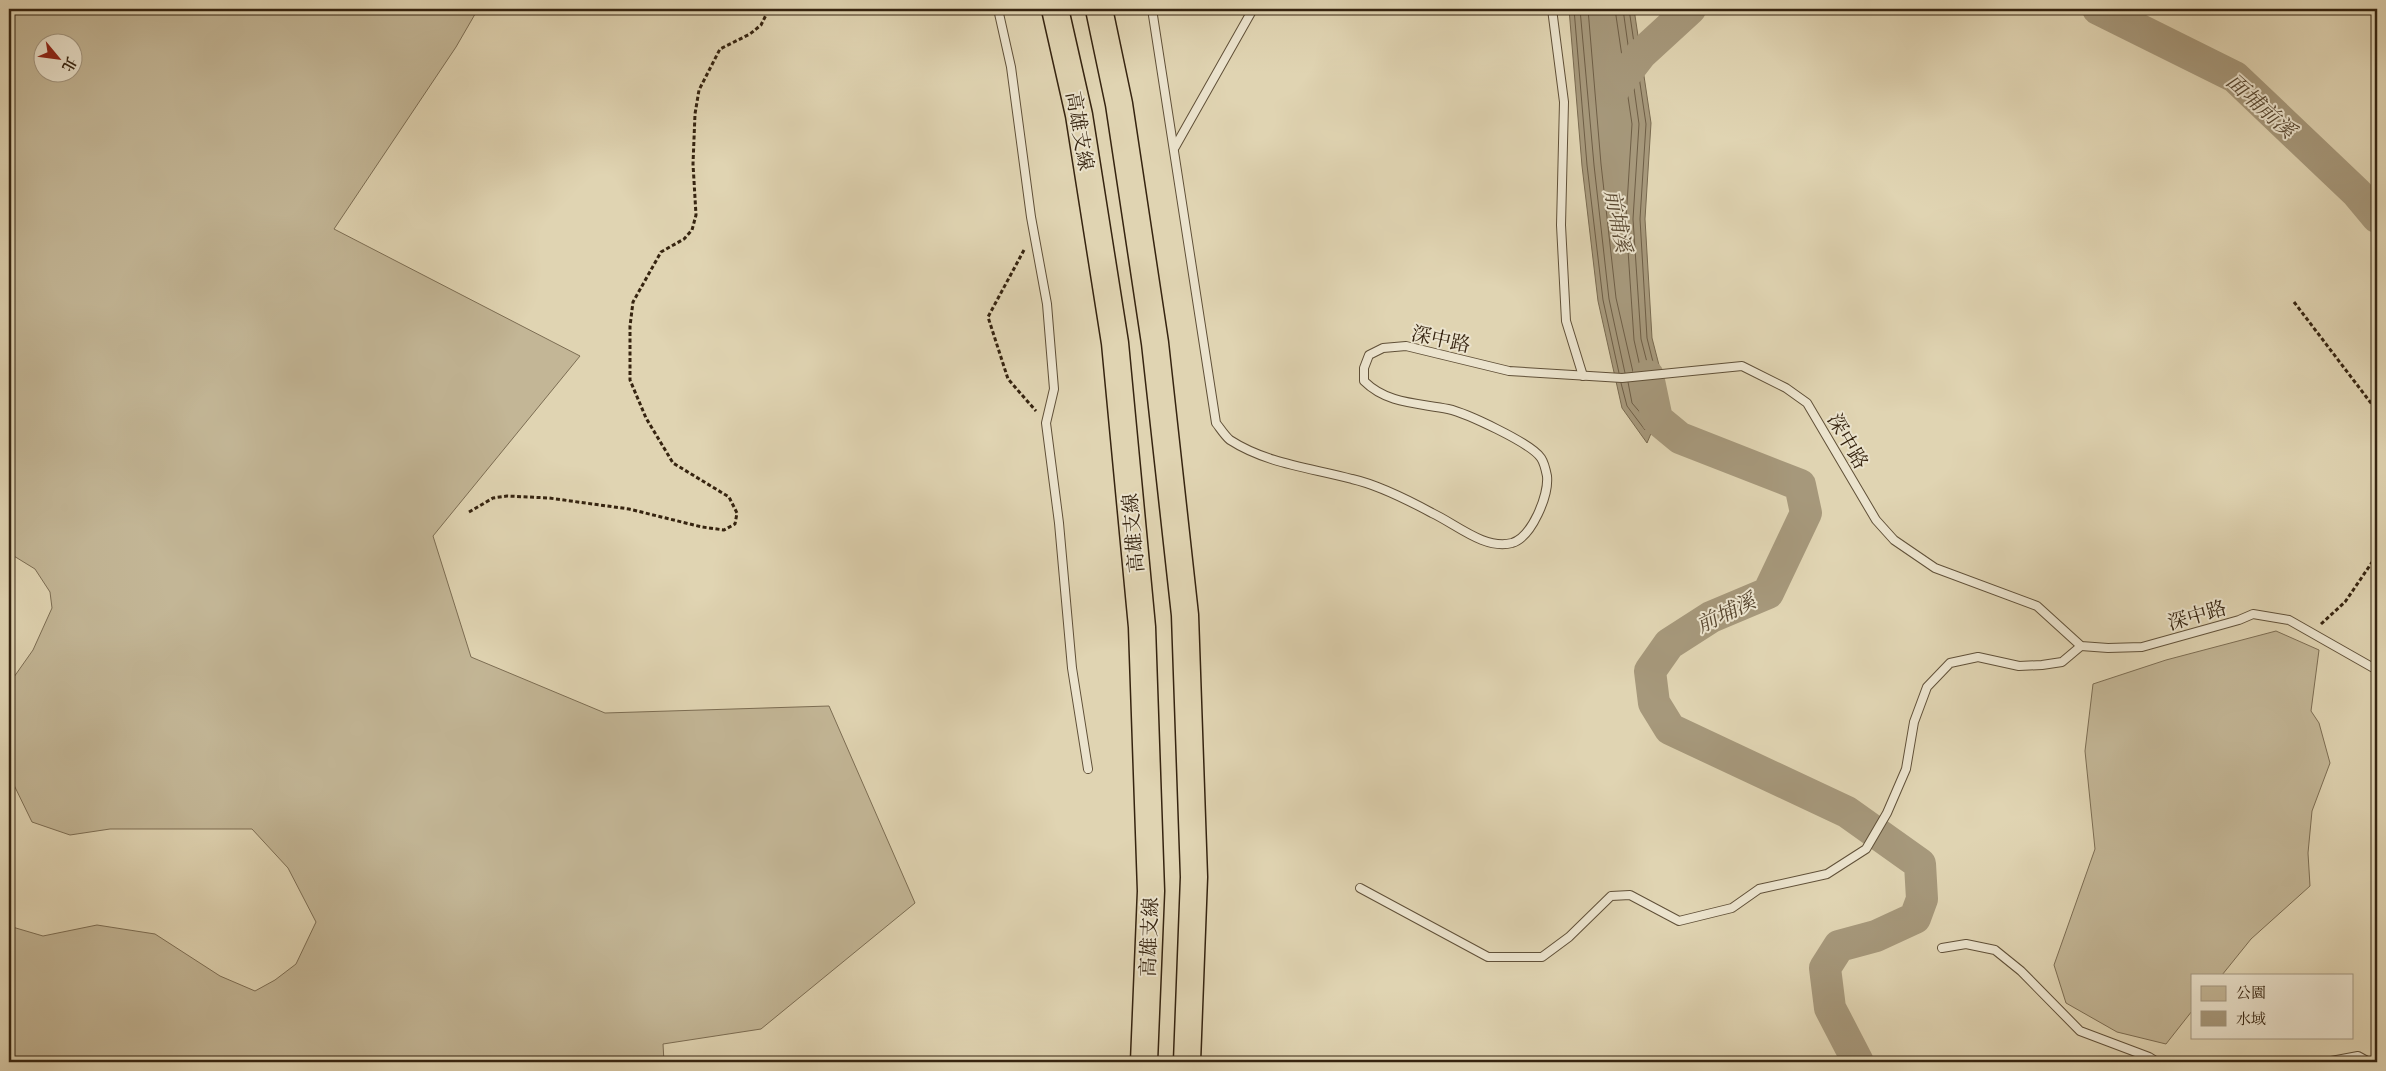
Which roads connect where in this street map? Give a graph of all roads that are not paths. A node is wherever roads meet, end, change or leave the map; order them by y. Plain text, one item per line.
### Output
1 (998, 9) edge
2 (1054, 9) edge
3 (1099, 9) edge
4 (1152, 9) edge
5 (1253, 9) edge
6 (1552, 9) edge
7 (1175, 147) junction
8 (1584, 376) junction
9 (2081, 646) junction
10 (2377, 670) edge
11 (1088, 769) dead end
12 (1360, 888) dead end
13 (1942, 948) dead end
14 (1144, 1062) edge
15 (1187, 1062) edge
16 (2157, 1062) edge
17 (2326, 1062) edge
18 (2369, 1062) edge

1 - 11 lane
2 - 14 highway, 高雄支線
3 - 15 highway, 高雄支線
4 - 7 lane, 深中路
5 - 7 lane
6 - 8 lane
7 - 8 lane, 深中路
8 - 9 lane, 深中路
9 - 10 lane, 深中路
9 - 12 lane
13 - 16 lane
17 - 18 lane

